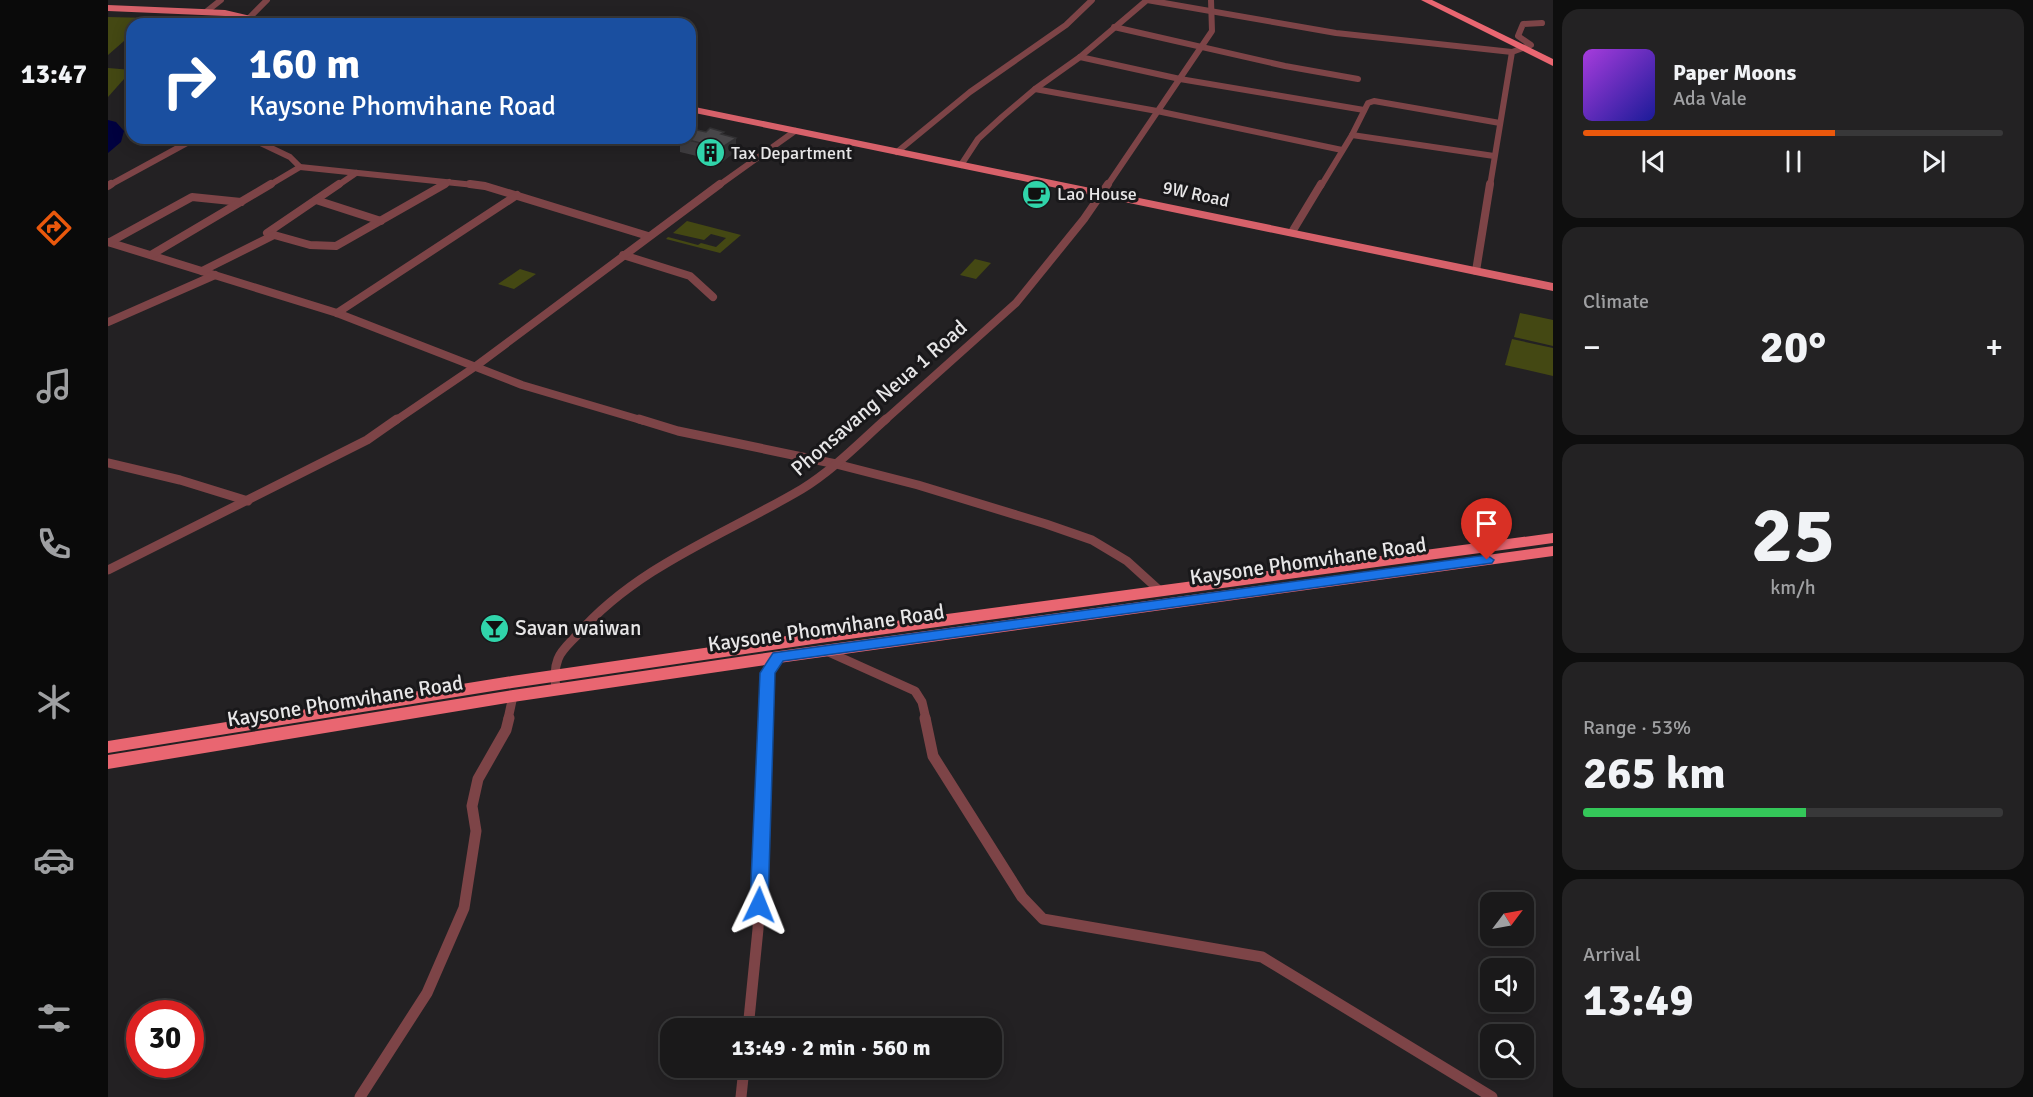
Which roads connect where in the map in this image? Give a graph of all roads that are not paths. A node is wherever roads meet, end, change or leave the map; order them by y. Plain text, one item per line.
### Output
1 (221, 0) edge
2 (267, 0) edge
3 (1092, 0) edge
4 (1210, 0) edge
5 (1425, 0) edge
6 (108, 8) edge
7 (207, 11) junction
8 (1212, 11) junction
9 (249, 18) joint
10 (1542, 23) dead end
11 (1114, 27) junction
12 (1203, 46) junction
13 (1524, 49) junction
14 (1512, 52) junction
15 (1080, 57) junction
16 (1553, 63) edge
17 (1180, 79) junction
18 (1358, 79) dead end
19 (1035, 89) junction
20 (1364, 110) junction
21 (696, 111) edge
22 (1157, 111) junction
23 (1500, 123) junction
24 (795, 131) junction
25 (1352, 135) junction
26 (185, 144) edge
27 (263, 144) edge
28 (1342, 150) junction
29 (897, 152) junction
30 (1494, 156) junction
31 (961, 165) junction
32 (300, 167) junction
33 (356, 173) junction
34 (449, 182) junction
35 (108, 186) edge
36 (1101, 192) junction
37 (517, 195) junction
38 (316, 200) junction
39 (241, 202) junction
40 (381, 221) junction
41 (1292, 232) junction
42 (274, 235) junction
43 (648, 236) junction
44 (109, 242) edge
45 (152, 255) junction
46 (623, 255) junction
47 (202, 271) junction
48 (1476, 271) junction
49 (215, 275) junction
50 (1553, 286) edge
51 (713, 297) dead end
52 (337, 313) junction
53 (108, 322) edge
54 (476, 366) junction
55 (108, 463) edge
56 (836, 464) junction
57 (248, 501) junction
58 (1553, 538) edge
59 (1553, 551) edge
60 (108, 570) edge
61 (1159, 590) junction
62 (824, 650) junction
63 (779, 657) junction
64 (555, 683) junction
65 (513, 696) junction
66 (108, 747) edge
67 (108, 762) edge
68 (749, 1018) edge
69 (743, 1078) edge
70 (360, 1097) edge
71 (741, 1097) edge
72 (1492, 1097) edge

1 - 7 street
2 - 9 street
3 - 29 street
4 - 8 street
5 - 13 highway
6 - 7 main road
7 - 9 main road
8 - 11 street
8 - 12 street, Phonsavang Neua 1 Road
8 - 14 street
10 - 13 street
11 - 12 street
11 - 15 street
12 - 17 street, Phonsavang Neua 1 Road
12 - 18 street
13 - 14 street
13 - 16 highway
14 - 23 street
15 - 17 street
15 - 19 street
17 - 20 street
17 - 22 street, Phonsavang Neua 1 Road
19 - 22 street
19 - 31 street
20 - 23 street
20 - 25 street
21 - 24 main road, 9W Road
22 - 28 street
22 - 36 street, Phonsavang Neua 1 Road
23 - 30 street
24 - 29 main road, 9W Road
24 - 43 street
25 - 28 street
25 - 30 street
26 - 35 street
27 - 32 street
28 - 41 street
29 - 31 main road, 9W Road
30 - 48 street
31 - 36 main road, 9W Road
32 - 33 street
32 - 39 street
33 - 34 street
33 - 38 street
34 - 37 street
34 - 40 street
36 - 41 main road, 9W Road
36 - 56 street, Phonsavang Neua 1 Road
37 - 43 street
37 - 52 street
38 - 40 street
38 - 42 street
39 - 44 street
39 - 45 street
40 - 42 street
41 - 48 main road, 9W Road
42 - 47 street
43 - 46 street
44 - 45 street
45 - 47 street
46 - 51 street
46 - 54 street
47 - 49 street
48 - 50 main road, 9W Road
49 - 52 street
49 - 53 street
52 - 54 street
54 - 56 street
54 - 57 street
55 - 57 street
56 - 61 street
56 - 64 street, Phonsavang Neua 1 Road
57 - 60 street
58 - 61 highway, Kaysone Phomvihane Road
59 - 62 highway, Kaysone Phomvihane Road
61 - 64 highway, Kaysone Phomvihane Road
62 - 63 highway, Kaysone Phomvihane Road
62 - 72 street
63 - 64 highway, Kaysone Phomvihane Road
63 - 68 street
64 - 65 highway, Kaysone Phomvihane Road
64 - 66 highway, Kaysone Phomvihane Road
65 - 67 highway, Kaysone Phomvihane Road
65 - 70 street
69 - 71 street

